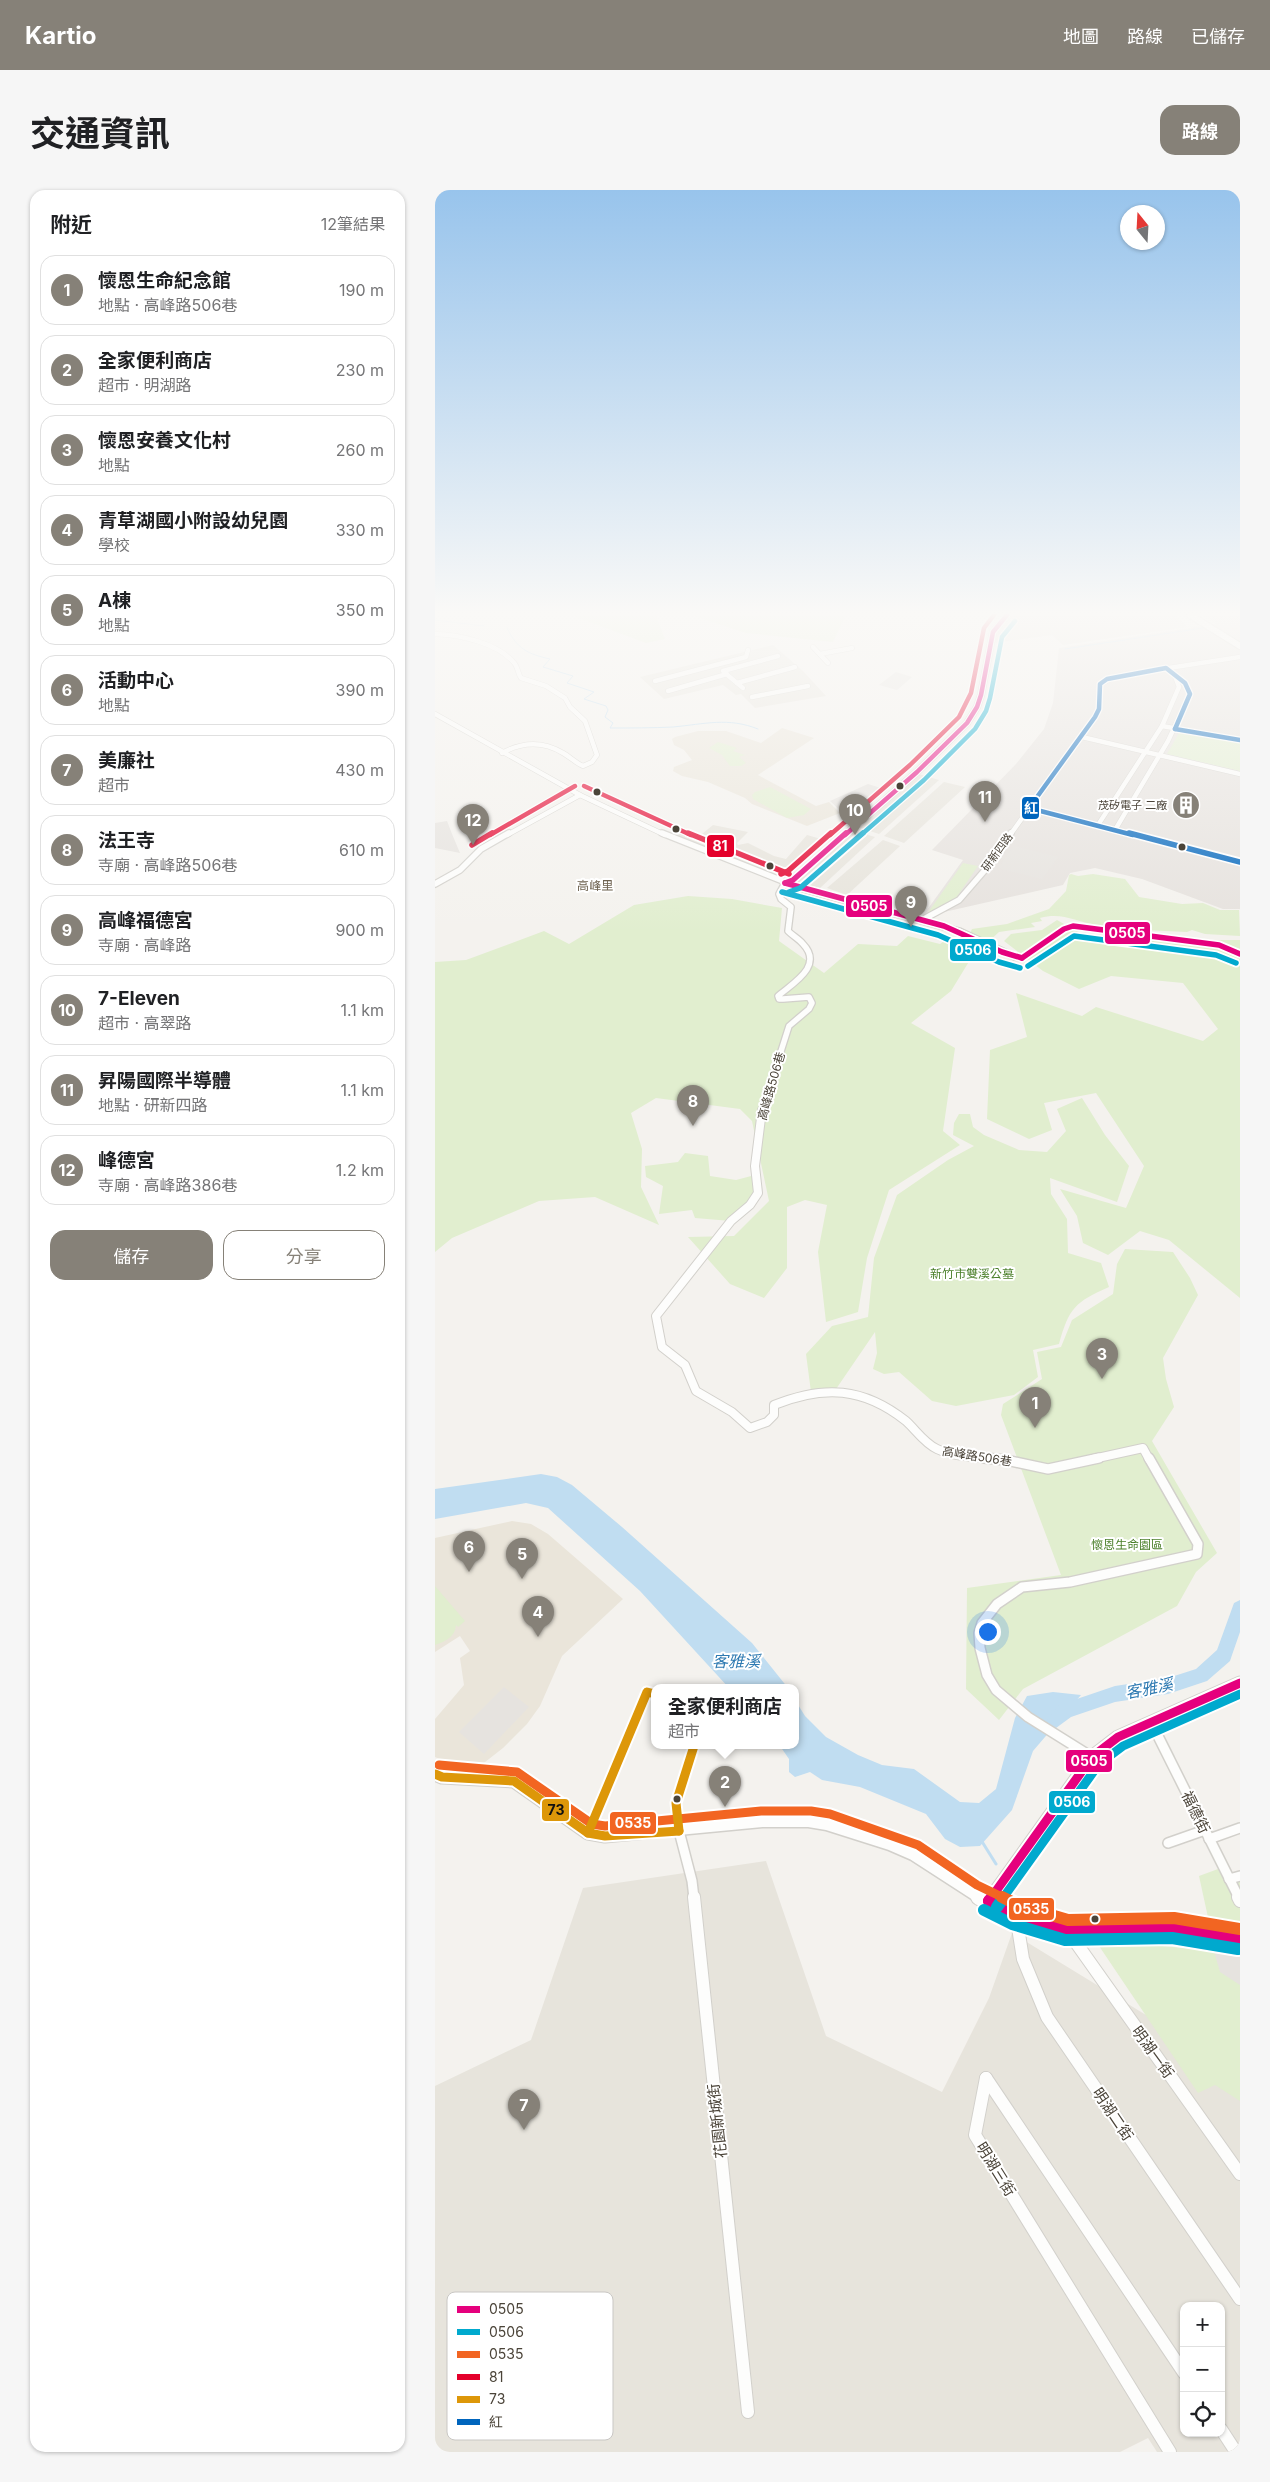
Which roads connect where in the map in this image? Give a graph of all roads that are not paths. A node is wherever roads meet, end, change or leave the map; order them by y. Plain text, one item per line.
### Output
1 (446, 721) edge
2 (585, 721) edge
3 (963, 721) edge
4 (969, 721) edge
5 (1092, 721) edge
6 (1164, 721) edge
7 (1178, 721) edge
8 (1162, 726) junction
9 (1175, 728) junction
10 (1082, 737) junction
11 (1240, 740) edge
12 (1147, 752) junction
13 (502, 753) junction
14 (1161, 755) junction
15 (1240, 774) edge
16 (1124, 786) junction
17 (1140, 791) junction
18 (580, 795) junction
19 (1029, 808) junction
20 (1098, 825) junction
21 (1115, 830) junction
22 (1240, 862) edge
23 (785, 883) junction
24 (435, 884) edge
25 (922, 920) junction
26 (1240, 954) edge
27 (1240, 1684) edge
28 (1151, 1722) junction
29 (1093, 1757) junction
30 (435, 1774) edge
31 (1240, 1828) edge
32 (679, 1831) junction
33 (1207, 1834) junction
34 (1168, 1843) dead end
35 (1240, 1876) edge
36 (1229, 1879) junction
37 (989, 1901) junction
38 (1240, 1901) edge
39 (1016, 1915) junction
40 (1067, 1930) junction
41 (1240, 1939) edge
42 (1240, 2174) edge
43 (1240, 2299) edge
44 (1180, 2367) edge
45 (748, 2412) dead end
46 (1225, 2436) edge
47 (1170, 2452) edge
48 (1236, 2452) edge

1 - 13 street
2 - 13 street
3 - 23 street
4 - 23 street
5 - 10 street, 研新四路
6 - 8 street
7 - 9 street
8 - 9 street
8 - 12 street
9 - 11 street
9 - 14 street
10 - 12 street
10 - 19 street, 研新四路
12 - 14 street
12 - 16 street
13 - 18 street
14 - 15 street
14 - 17 street
16 - 17 street
16 - 20 street
17 - 21 street
18 - 23 street
18 - 24 street
19 - 20 street
19 - 25 street, 研新四路
20 - 21 street
21 - 22 street
23 - 25 street
23 - 29 street, 高峰路506巷
25 - 26 street
27 - 28 street
28 - 29 street
28 - 33 street, 福德街
29 - 37 street
30 - 32 street
31 - 33 street
32 - 37 street
32 - 45 street, 花園新城街
33 - 34 street
33 - 36 street, 福德街
35 - 36 street
36 - 38 street, 福德街
37 - 39 street
39 - 40 street
39 - 43 street, 明湖二街
40 - 41 street
40 - 42 street, 明湖一街
44 - 47 street, 明湖三街
46 - 48 street

